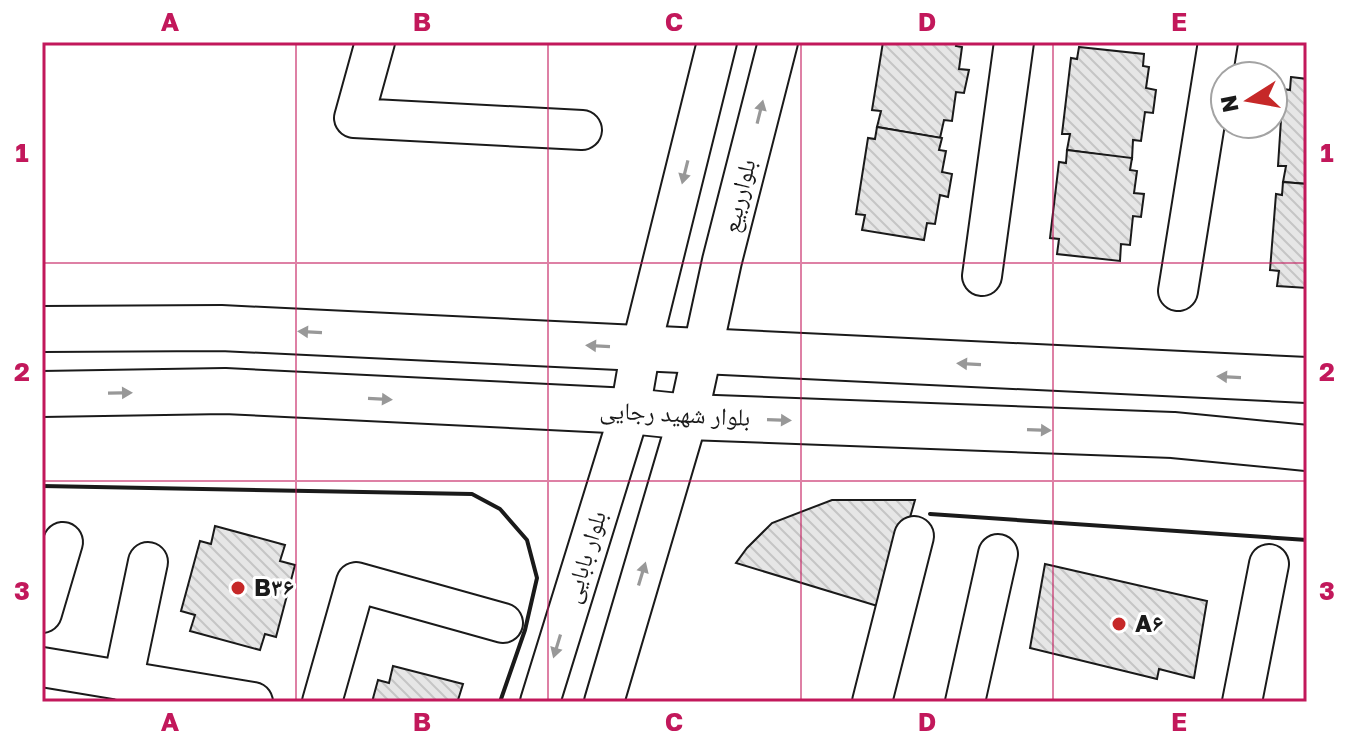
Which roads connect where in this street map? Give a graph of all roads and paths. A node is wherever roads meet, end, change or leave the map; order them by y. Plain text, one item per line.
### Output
1 (717, 42) edge
2 (778, 42) edge
3 (1014, 42) edge
4 (1218, 42) edge
5 (363, 50) edge
6 (582, 130) dead end
7 (666, 246) junction
8 (722, 261) junction
9 (982, 276) dead end
10 (1178, 291) dead end
11 (42, 329) edge
12 (641, 348) junction
13 (701, 351) junction
14 (1307, 380) edge
15 (42, 394) edge
16 (630, 411) junction
17 (688, 417) junction
18 (1307, 448) edge
19 (599, 510) junction
20 (656, 527) junction
21 (914, 536) dead end
22 (63, 542) dead end
23 (998, 554) dead end
24 (148, 562) dead end
25 (1269, 564) dead end
26 (42, 613) edge
27 (503, 623) dead end
28 (42, 667) edge
29 (123, 681) junction
30 (253, 702) edge
31 (322, 702) edge
32 (540, 702) edge
33 (604, 702) edge
34 (872, 702) edge
35 (965, 702) edge
36 (1242, 702) edge

1 -> 7 street
8 -> 2 street, بلوارربیع
3 - 9 street
4 - 10 street
5 - 6 street
7 - 8 street
7 - 12 street
8 - 13 street, بلوارربیع
12 -> 11 main road
12 - 13 main road
12 - 16 street, بلوار بابایی
14 -> 13 main road
13 - 17 street, بلوارربیع
15 -> 16 main road, بلوار شهید رجایی
16 - 17 main road, بلوار شهید رجایی
16 - 19 street, بلوار بابایی
17 -> 18 main road, بلوار شهید رجایی
17 - 20 street
19 - 20 street
19 -> 32 street, بلوار بابایی
33 -> 20 street
21 - 34 street
22 - 26 street
23 - 35 street
24 - 29 street
25 - 36 street
27 - 31 street
28 - 29 street
29 - 30 street

